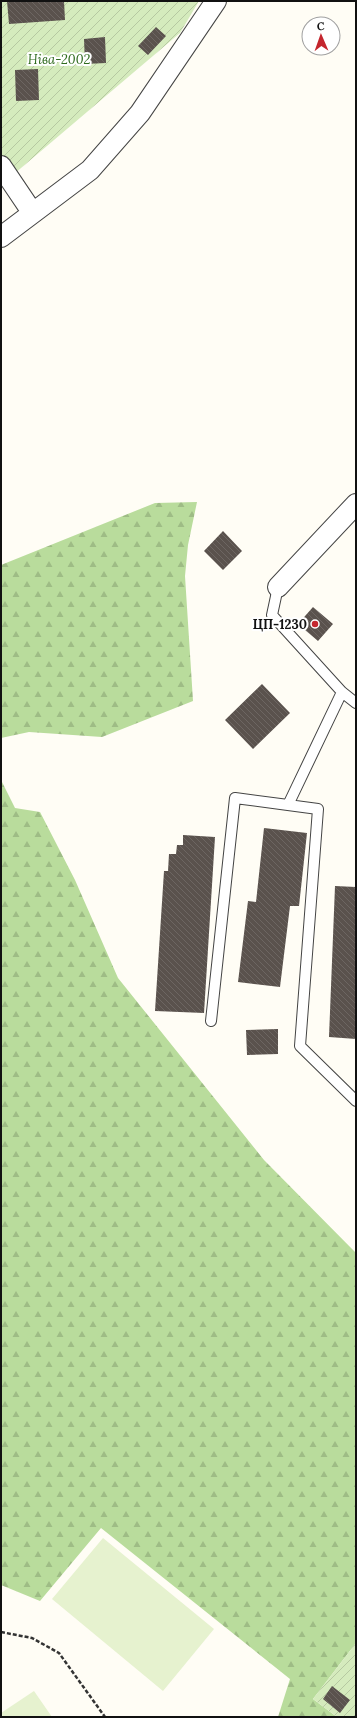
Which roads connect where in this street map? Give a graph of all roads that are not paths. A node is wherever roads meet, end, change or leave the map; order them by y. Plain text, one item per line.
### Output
1 (216, 1) edge
2 (5, 173) edge
3 (32, 212) junction
4 (1, 236) edge
5 (356, 504) edge
6 (278, 587) joint
7 (342, 692) junction
8 (356, 703) edge
9 (288, 805) junction
10 (211, 1021) dead end
11 (356, 1101) edge

1 - 3 street
2 - 3 street
3 - 4 street
5 - 6 street
6 - 7 lane
7 - 8 lane
7 - 9 lane
9 - 10 lane
9 - 11 lane

